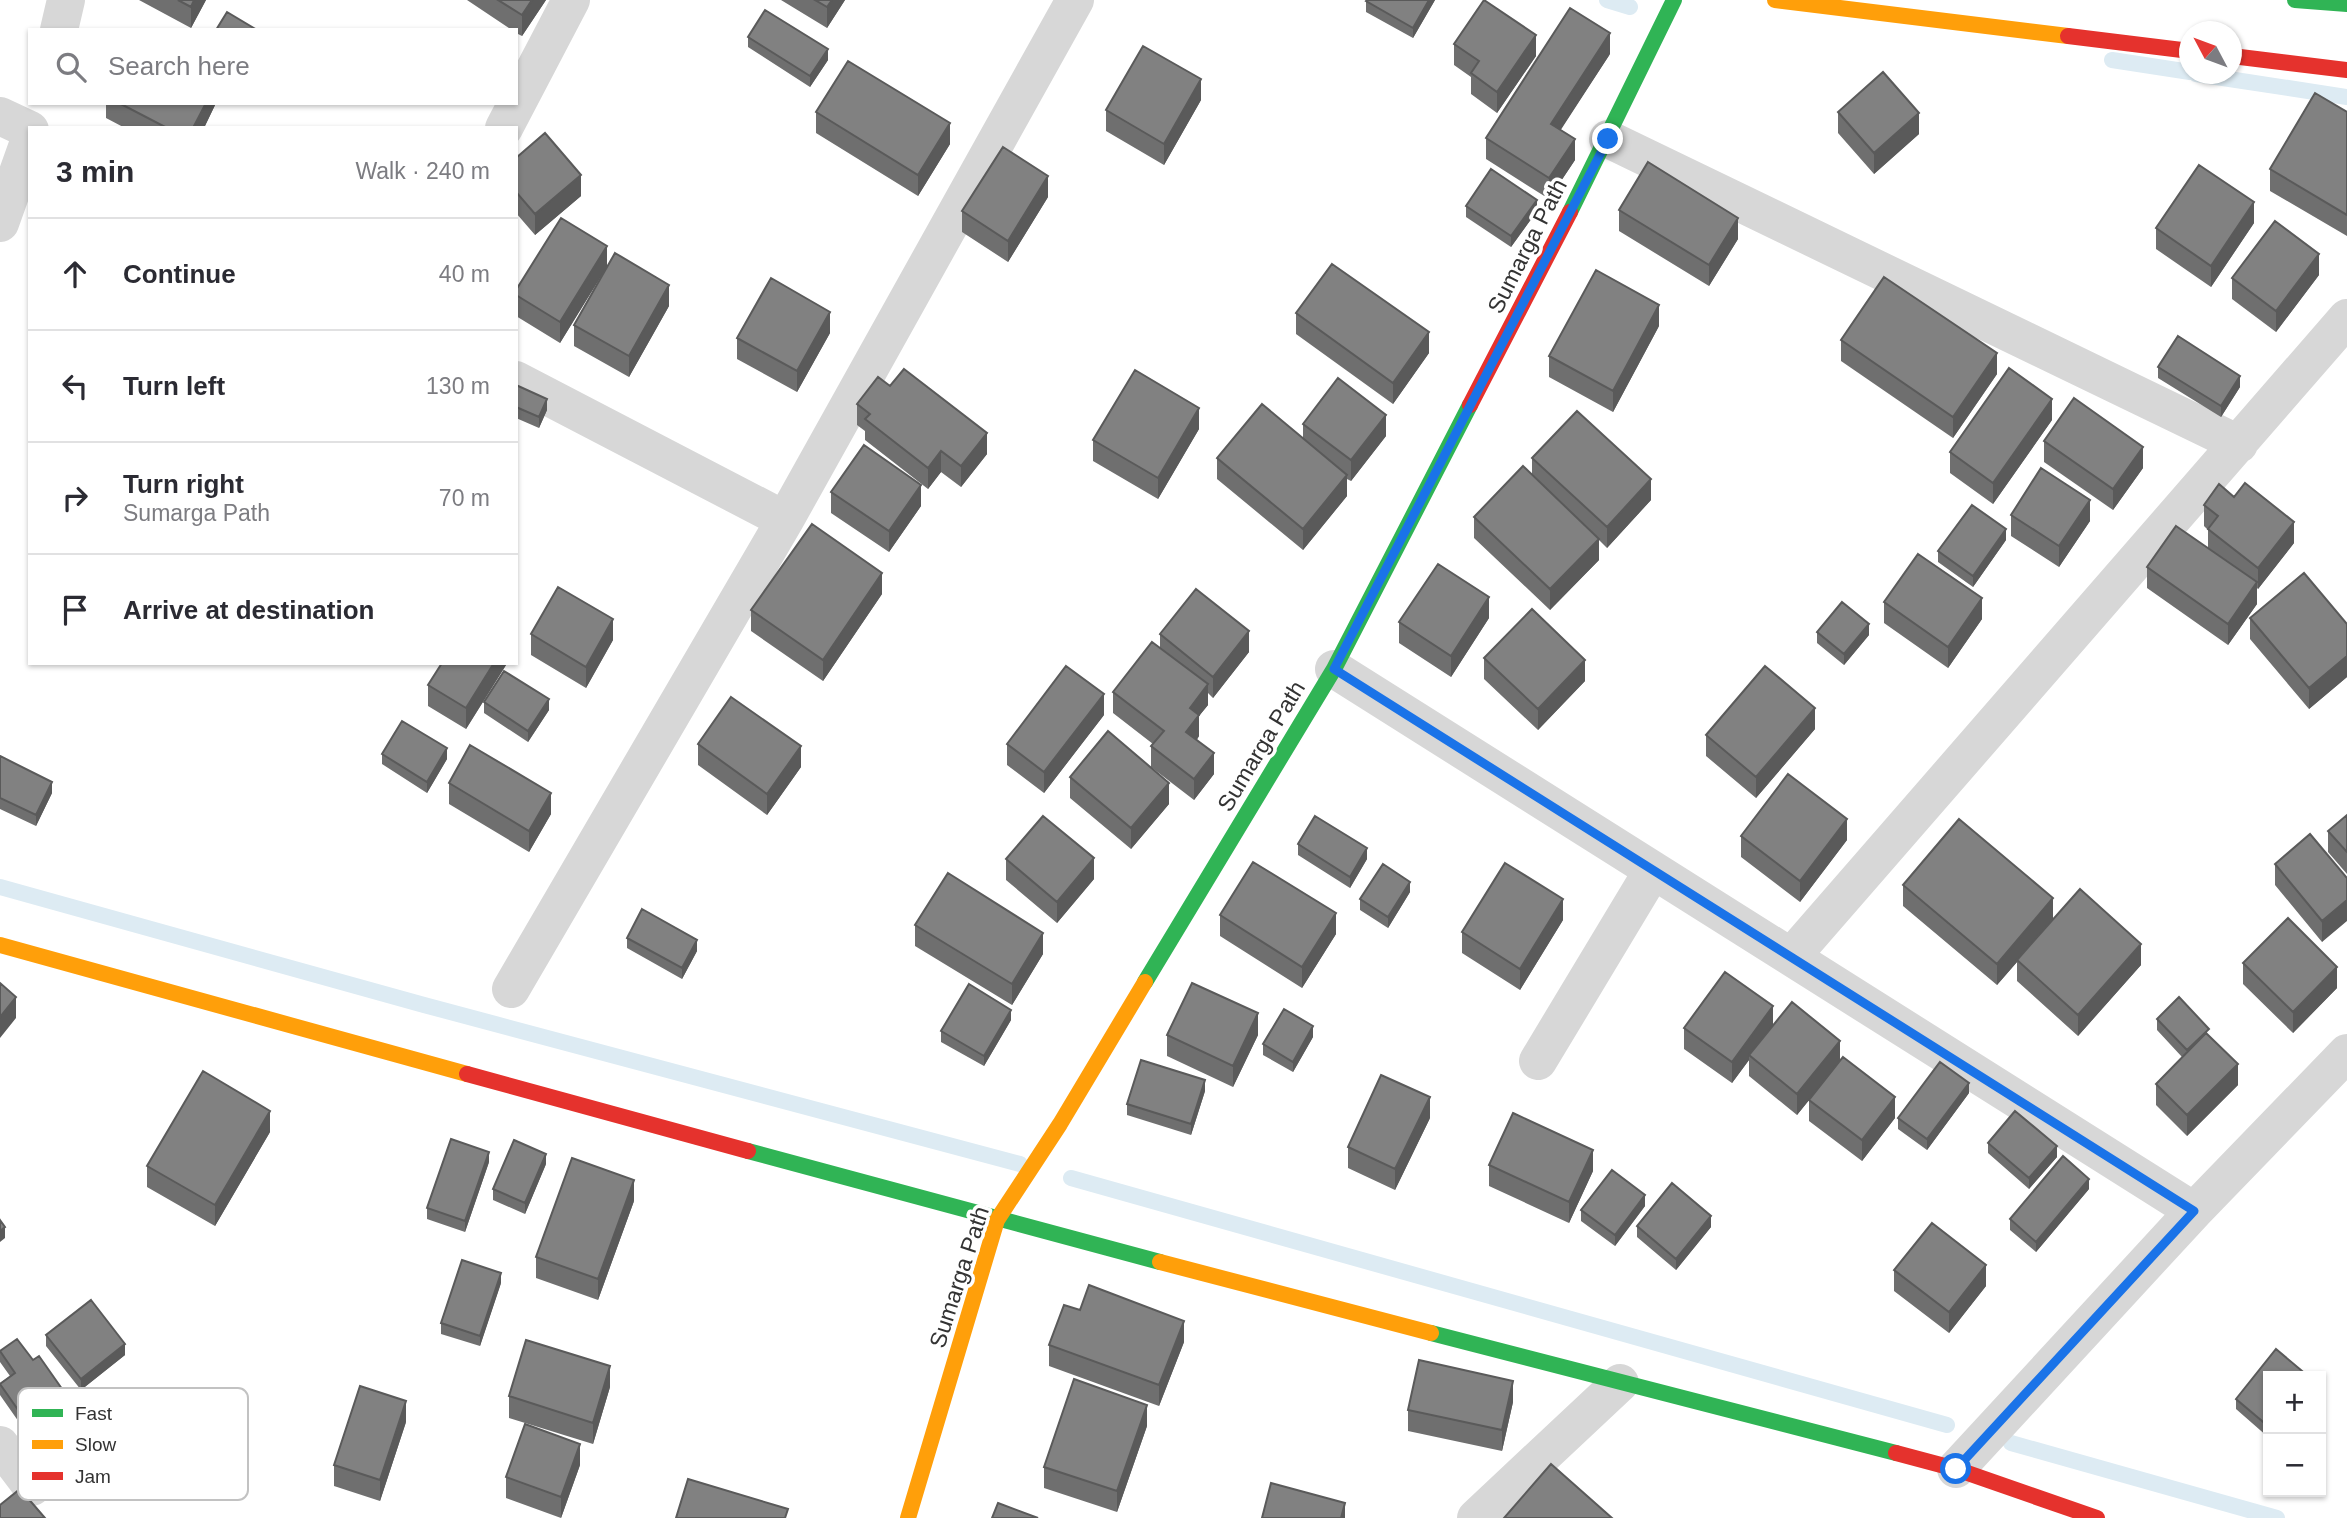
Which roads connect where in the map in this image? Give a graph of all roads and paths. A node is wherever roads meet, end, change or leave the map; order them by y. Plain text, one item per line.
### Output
1 (66, 0) edge
2 (571, 0) edge
3 (1075, 0) edge
4 (1674, 0) edge
5 (1775, 0) edge
6 (2294, 0) edge
7 (2301, 0) edge
8 (2347, 4) edge
9 (59, 28) edge
10 (2179, 50) edge
11 (2242, 57) edge
12 (2347, 70) edge
13 (518, 101) edge
14 (39, 105) edge
15 (516, 105) edge
16 (0, 116) edge
17 (33, 126) edge
18 (505, 126) edge
19 (28, 127) edge
20 (1608, 139) junction
21 (28, 145) edge
22 (0, 223) edge
23 (2347, 318) edge
24 (518, 381) edge
25 (2239, 444) junction
26 (785, 520) junction
27 (1334, 669) junction
28 (1653, 870) junction
29 (0, 945) edge
30 (1791, 957) junction
31 (511, 989) dead end
32 (2347, 1053) edge
33 (1538, 1061) dead end
34 (2194, 1211) junction
35 (997, 1220) junction
36 (1620, 1382) junction
37 (0, 1445) edge
38 (18, 1469) edge
39 (1956, 1469) junction
40 (2090, 1517) edge
41 (908, 1518) edge
42 (1476, 1518) edge

1 - 9 street
2 - 13 street
3 - 26 street
4 - 20 main road, Sumarga Path
5 - 10 main road
6 - 7 main road
7 - 8 main road
11 - 12 main road
14 - 17 street
15 - 18 street
16 - 19 street
20 - 25 street
20 - 27 main road, Sumarga Path
21 - 22 street
23 - 25 street
24 - 26 street
25 - 30 street
26 - 31 street
27 - 28 street
27 - 35 main road, Sumarga Path
28 - 30 street
28 - 33 street
29 - 35 main road
30 - 34 street
32 - 34 street
34 - 39 street
35 - 36 main road
35 - 41 main road, Sumarga Path
36 - 39 main road
36 - 42 street
37 - 38 street
39 - 40 main road

